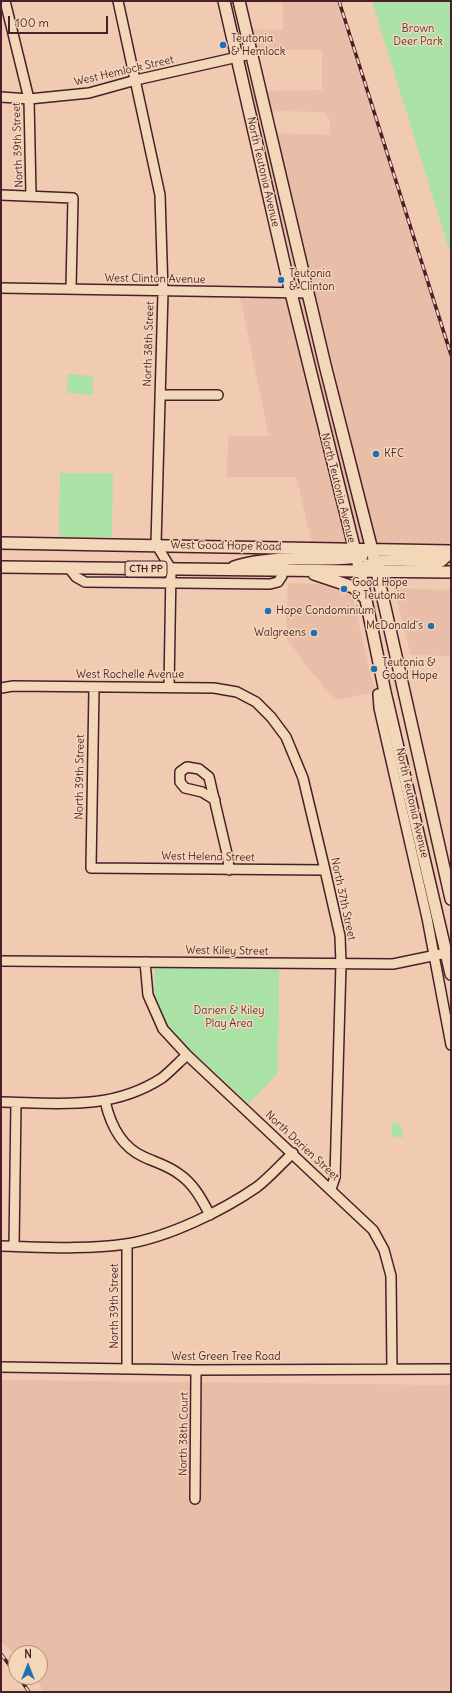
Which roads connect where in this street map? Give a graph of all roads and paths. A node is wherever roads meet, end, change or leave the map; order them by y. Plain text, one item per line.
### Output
1 (5, 1) edge
2 (118, 1) edge
3 (224, 1) edge
4 (239, 1) edge
5 (250, 54) junction
6 (237, 57) junction
7 (136, 80) junction
8 (1, 97) edge
9 (29, 99) junction
10 (1, 195) edge
11 (31, 195) junction
12 (1, 288) edge
13 (71, 288) junction
14 (163, 292) junction
15 (291, 293) junction
16 (308, 293) junction
17 (160, 395) junction
18 (218, 395) dead end
19 (1, 543) edge
20 (156, 544) junction
21 (372, 550) junction
22 (451, 551) edge
23 (281, 553) junction
24 (354, 554) junction
25 (1, 567) edge
26 (375, 567) junction
27 (69, 568) junction
28 (171, 569) junction
29 (224, 570) junction
30 (301, 571) junction
31 (360, 571) junction
32 (451, 572) edge
33 (282, 575) junction
34 (171, 583) junction
35 (365, 598) junction
36 (1, 688) edge
37 (94, 688) junction
38 (170, 688) junction
39 (382, 693) junction
40 (256, 702) joint
41 (215, 800) dead end
42 (91, 868) joint
43 (229, 870) junction
44 (325, 870) junction
45 (451, 899) edge
46 (449, 952) edge
47 (434, 955) junction
48 (1, 961) edge
49 (145, 962) junction
50 (342, 964) junction
51 (451, 974) edge
52 (451, 1045) edge
53 (187, 1055) junction
54 (105, 1101) junction
55 (1, 1102) edge
56 (16, 1103) junction
57 (293, 1153) junction
58 (331, 1189) junction
59 (210, 1215) junction
60 (127, 1244) junction
61 (1, 1246) edge
62 (14, 1246) junction
63 (1, 1367) edge
64 (127, 1368) junction
65 (392, 1368) junction
66 (451, 1369) edge
67 (196, 1370) junction
68 (195, 1499) dead end

1 - 9 street, North 39th Street
2 - 7 street, North 38th Street
3 - 6 main road, North Teutonia Avenue
4 - 5 main road, North Teutonia Avenue
5 - 6 street, West Hemlock Street
5 - 16 main road, North Teutonia Avenue
6 - 7 street, West Hemlock Street
6 - 15 main road, North Teutonia Avenue
7 - 9 street, West Hemlock Street
7 - 14 street, North 38th Street
8 - 9 street, West Hemlock Street
9 - 11 street, North 39th Street
10 - 11 street
11 - 13 street
12 - 13 street, West Clinton Avenue
13 - 14 street, West Clinton Avenue
14 - 15 street, West Clinton Avenue
14 - 17 street, North 38th Street
15 - 16 street, West Clinton Avenue
15 - 24 main road, North Teutonia Avenue
16 - 21 main road, North Teutonia Avenue
17 - 18 street
17 - 20 street, North 38th Street
19 - 20 main road, West Good Hope Road / CTH PP
20 - 23 main road, West Good Hope Road / CTH PP
20 - 28 street
21 - 22 main road
21 - 24 main road
21 - 26 main road, North Teutonia Avenue
22 - 26 main road
23 - 24 main road
23 - 29 main road
23 - 33 street
24 - 31 main road, North Teutonia Avenue
25 - 27 main road, CTH PP
26 - 31 main road
26 - 32 main road
26 - 45 main road, North Teutonia Avenue
27 - 28 main road, CTH PP
27 - 34 street
28 - 29 main road, CTH PP
28 - 34 street
29 - 33 main road, CTH PP
30 - 31 main road, CTH PP
30 - 33 main road, CTH PP
30 - 35 main road
31 - 35 main road, North Teutonia Avenue
33 - 34 street
34 - 38 street
35 - 39 main road, North Teutonia Avenue
36 - 37 street, West Rochelle Avenue
37 - 38 street, West Rochelle Avenue
37 - 42 street, North 39th Street
38 - 40 street, West Rochelle Avenue
39 - 46 main road, North Teutonia Avenue
39 - 47 street, North Teutonia Avenue
40 - 44 street, North 37th Street
41 - 43 street
42 - 43 street, West Helena Street
43 - 44 street, West Helena Street
44 - 50 street, North 37th Street
46 - 47 street, West Kiley Street
46 - 51 main road, North Teutonia Avenue
47 - 50 street, West Kiley Street
47 - 52 street, North Teutonia Avenue
48 - 49 street, West Kiley Street
49 - 50 street, West Kiley Street
49 - 53 street, North Darien Street
50 - 58 street, North 37th Street
53 - 54 street
53 - 57 street, North Darien Street
54 - 56 street
54 - 59 street
55 - 56 street
56 - 62 street
57 - 58 street, North Darien Street
57 - 59 street
58 - 65 street, North Darien Street
59 - 60 street
60 - 62 street
60 - 64 street, North 39th Street
61 - 62 street
63 - 64 street, West Green Tree Road
64 - 67 street, West Green Tree Road
65 - 66 street, West Green Tree Road
65 - 67 street, West Green Tree Road
67 - 68 street, North 38th Court

